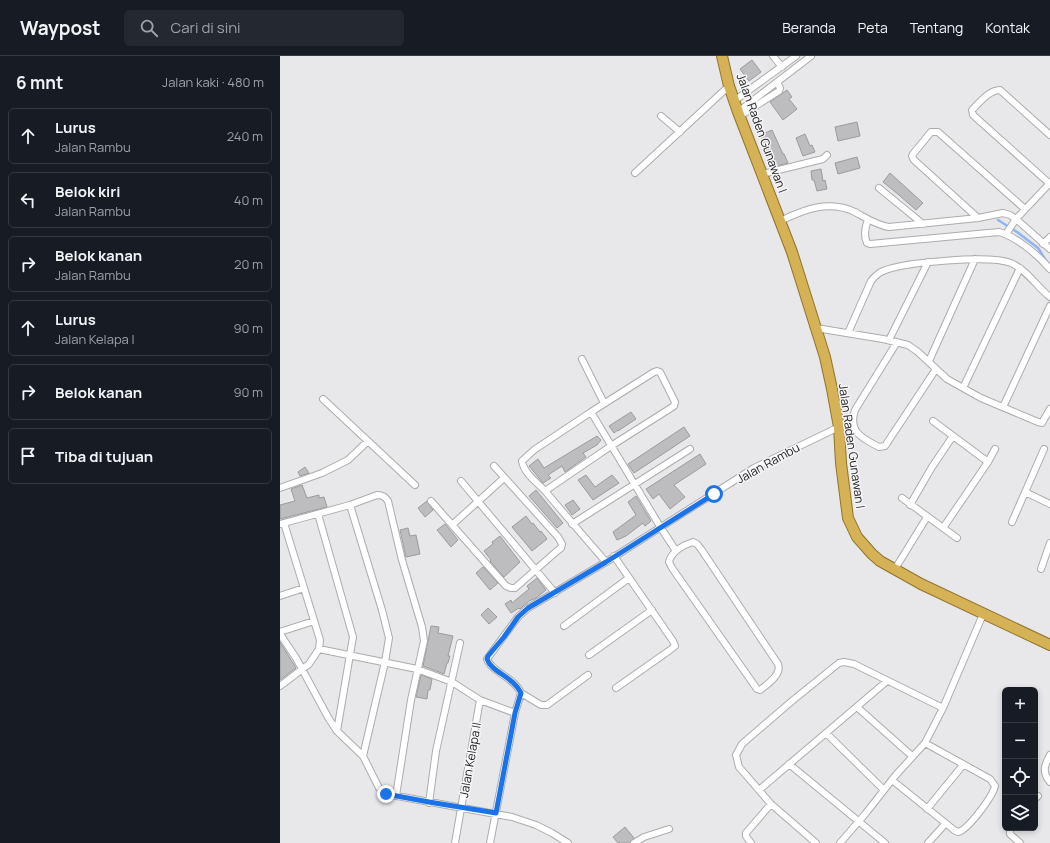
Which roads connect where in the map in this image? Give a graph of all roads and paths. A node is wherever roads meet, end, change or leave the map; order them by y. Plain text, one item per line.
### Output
1 (722, 56) edge
2 (773, 56) edge
3 (796, 56) edge
4 (811, 56) edge
5 (780, 68) junction
6 (780, 80) junction
7 (729, 86) junction
8 (734, 101) junction
9 (739, 114) junction
10 (661, 116) dead end
11 (680, 132) junction
12 (1050, 135) edge
13 (827, 155) dead end
14 (635, 173) dead end
15 (762, 174) junction
16 (1050, 184) edge
17 (879, 188) dead end
18 (1025, 210) junction
19 (978, 218) junction
20 (1016, 219) junction
21 (780, 222) junction
22 (867, 223) junction
23 (922, 224) junction
24 (1008, 230) junction
25 (1050, 237) edge
26 (1044, 244) junction
27 (1050, 249) edge
28 (975, 259) junction
29 (928, 262) junction
30 (1020, 268) junction
31 (1050, 269) edge
32 (1050, 297) edge
33 (1050, 306) edge
34 (816, 328) junction
35 (848, 333) junction
36 (889, 340) junction
37 (897, 342) junction
38 (582, 359) dead end
39 (929, 362) junction
40 (936, 369) junction
41 (963, 388) junction
42 (323, 399) dead end
43 (604, 403) junction
44 (1003, 407) junction
45 (1050, 409) edge
46 (591, 412) junction
47 (932, 421) dead end
48 (839, 427) junction
49 (953, 436) junction
50 (368, 441) junction
51 (611, 446) junction
52 (690, 449) dead end
53 (995, 449) dead end
54 (1044, 449) dead end
55 (988, 462) junction
56 (494, 466) dead end
57 (504, 478) junction
58 (461, 481) dead end
59 (634, 483) junction
60 (415, 485) dead end
61 (280, 488) edge
62 (545, 491) junction
63 (1025, 492) junction
64 (902, 498) dead end
65 (478, 501) junction
66 (431, 502) dead end
67 (1050, 504) edge
68 (350, 505) junction
69 (910, 505) junction
70 (318, 514) junction
71 (927, 517) junction
72 (1012, 522) dead end
73 (282, 524) edge
74 (572, 524) junction
75 (452, 525) junction
76 (661, 528) junction
77 (943, 528) junction
78 (957, 538) dead end
79 (1050, 543) edge
80 (676, 551) junction
81 (614, 556) junction
82 (606, 562) junction
83 (895, 569) junction
84 (1041, 569) dead end
85 (536, 570) junction
86 (629, 578) junction
87 (304, 588) junction
88 (555, 592) junction
89 (280, 596) edge
90 (652, 610) junction
91 (984, 612) junction
92 (314, 620) junction
93 (564, 626) dead end
94 (280, 633) edge
95 (460, 643) dead end
96 (1050, 645) edge
97 (319, 649) junction
98 (590, 655) dead end
99 (351, 657) junction
100 (385, 662) junction
101 (417, 669) junction
102 (302, 670) junction
103 (588, 675) dead end
104 (887, 681) junction
105 (452, 682) junction
106 (280, 686) edge
107 (616, 688) dead end
108 (521, 693) junction
109 (480, 700) junction
110 (857, 707) junction
111 (943, 708) junction
112 (515, 713) junction
113 (337, 731) junction
114 (826, 733) junction
115 (924, 743) junction
116 (363, 756) junction
117 (912, 756) junction
118 (1050, 756) edge
119 (790, 764) junction
120 (963, 765) junction
121 (892, 780) junction
122 (1050, 782) edge
123 (758, 790) junction
124 (884, 790) junction
125 (396, 796) junction
126 (429, 802) junction
127 (771, 804) junction
128 (461, 807) junction
129 (927, 809) junction
130 (496, 813) junction
131 (859, 821) junction
132 (945, 824) junction
133 (669, 829) dead end
134 (1010, 831) edge
135 (455, 843) edge
136 (490, 843) edge
137 (568, 843) edge
138 (634, 843) edge
139 (751, 843) edge
140 (816, 843) edge
141 (840, 843) edge
142 (885, 843) edge
143 (928, 843) edge
144 (1020, 843) edge

1 - 7 highway, Jalan Raden Gunawan I
2 - 5 street
3 - 5 street
4 - 6 street
5 - 6 street
5 - 8 street
6 - 9 street
7 - 8 highway, Jalan Raden Gunawan I
7 - 11 street
8 - 9 highway, Jalan Raden Gunawan I
9 - 15 highway, Jalan Raden Gunawan I
10 - 11 street
11 - 14 street
12 - 16 street
13 - 15 street
15 - 21 highway, Jalan Raden Gunawan I
16 - 18 street
17 - 23 street
18 - 19 street
18 - 20 street
19 - 20 street
19 - 23 street
20 - 24 street
20 - 26 street
21 - 22 street
21 - 34 highway, Jalan Raden Gunawan I
22 - 23 street
22 - 24 street
24 - 31 street
25 - 26 street
26 - 27 street
28 - 29 street
28 - 30 street
28 - 39 street
29 - 35 street
29 - 36 street
30 - 32 street
30 - 41 street
33 - 44 street
34 - 35 street
34 - 48 highway, Jalan Raden Gunawan I
35 - 36 street
36 - 37 street
37 - 39 street
37 - 40 street
38 - 43 street
39 - 40 street
40 - 41 street
41 - 44 street
42 - 50 street
43 - 46 street
43 - 51 street
44 - 45 street
46 - 51 street
46 - 62 street
47 - 49 street
48 - 76 street, Jalan Rambu
48 - 83 highway, Jalan Raden Gunawan I
49 - 55 street
49 - 69 street
50 - 60 street
50 - 61 street
51 - 59 street
51 - 62 street
52 - 59 street
53 - 55 street
54 - 63 street
55 - 77 street
56 - 57 street
57 - 65 street
57 - 85 street
58 - 65 street
59 - 74 street
59 - 76 street
62 - 74 street
63 - 67 street
63 - 72 street
64 - 69 street
65 - 75 street
65 - 85 street
66 - 75 street
68 - 70 street
68 - 100 street
68 - 101 street
69 - 71 street
70 - 73 street
70 - 99 street
71 - 77 street
71 - 83 street
73 - 87 street
74 - 82 street
75 - 85 street
76 - 80 street
76 - 81 street, Jalan Rambu
77 - 78 street
79 - 84 street
80 - 80 street
81 - 82 street, Jalan Rambu
81 - 86 street
82 - 88 street, Jalan Rambu
83 - 91 highway, Jalan Raden Gunawan I
85 - 88 street
86 - 90 street
86 - 93 street
87 - 89 street
87 - 92 street
88 - 108 street, Jalan Rambu
90 - 98 street
90 - 107 street
91 - 96 highway, Jalan Raden Gunawan I
91 - 111 street
92 - 94 street
92 - 97 street
94 - 102 street
95 - 105 street
97 - 99 street
97 - 102 street
99 - 100 street
99 - 113 street
100 - 101 street
100 - 116 street
101 - 105 street
101 - 125 street
102 - 106 street
102 - 113 street
103 - 108 street
104 - 110 street
104 - 111 street
104 - 123 street
105 - 109 street
105 - 126 street
108 - 112 street
109 - 112 street
109 - 128 street, Jalan Kelapa II
110 - 114 street
110 - 117 street
111 - 115 street
112 - 130 street
113 - 116 street
114 - 119 street
114 - 124 street
115 - 117 street
115 - 120 street
116 - 125 street
117 - 121 street
118 - 122 street
119 - 123 street
119 - 131 street
120 - 129 street
120 - 132 street
121 - 124 street
121 - 129 street
123 - 127 street
124 - 131 street
125 - 126 street
126 - 128 street
127 - 139 street
127 - 140 street
128 - 130 street
128 - 135 street, Jalan Kelapa II
129 - 132 street
130 - 136 street
130 - 137 street
131 - 141 street
131 - 142 street
132 - 143 street
133 - 138 street
134 - 144 street

